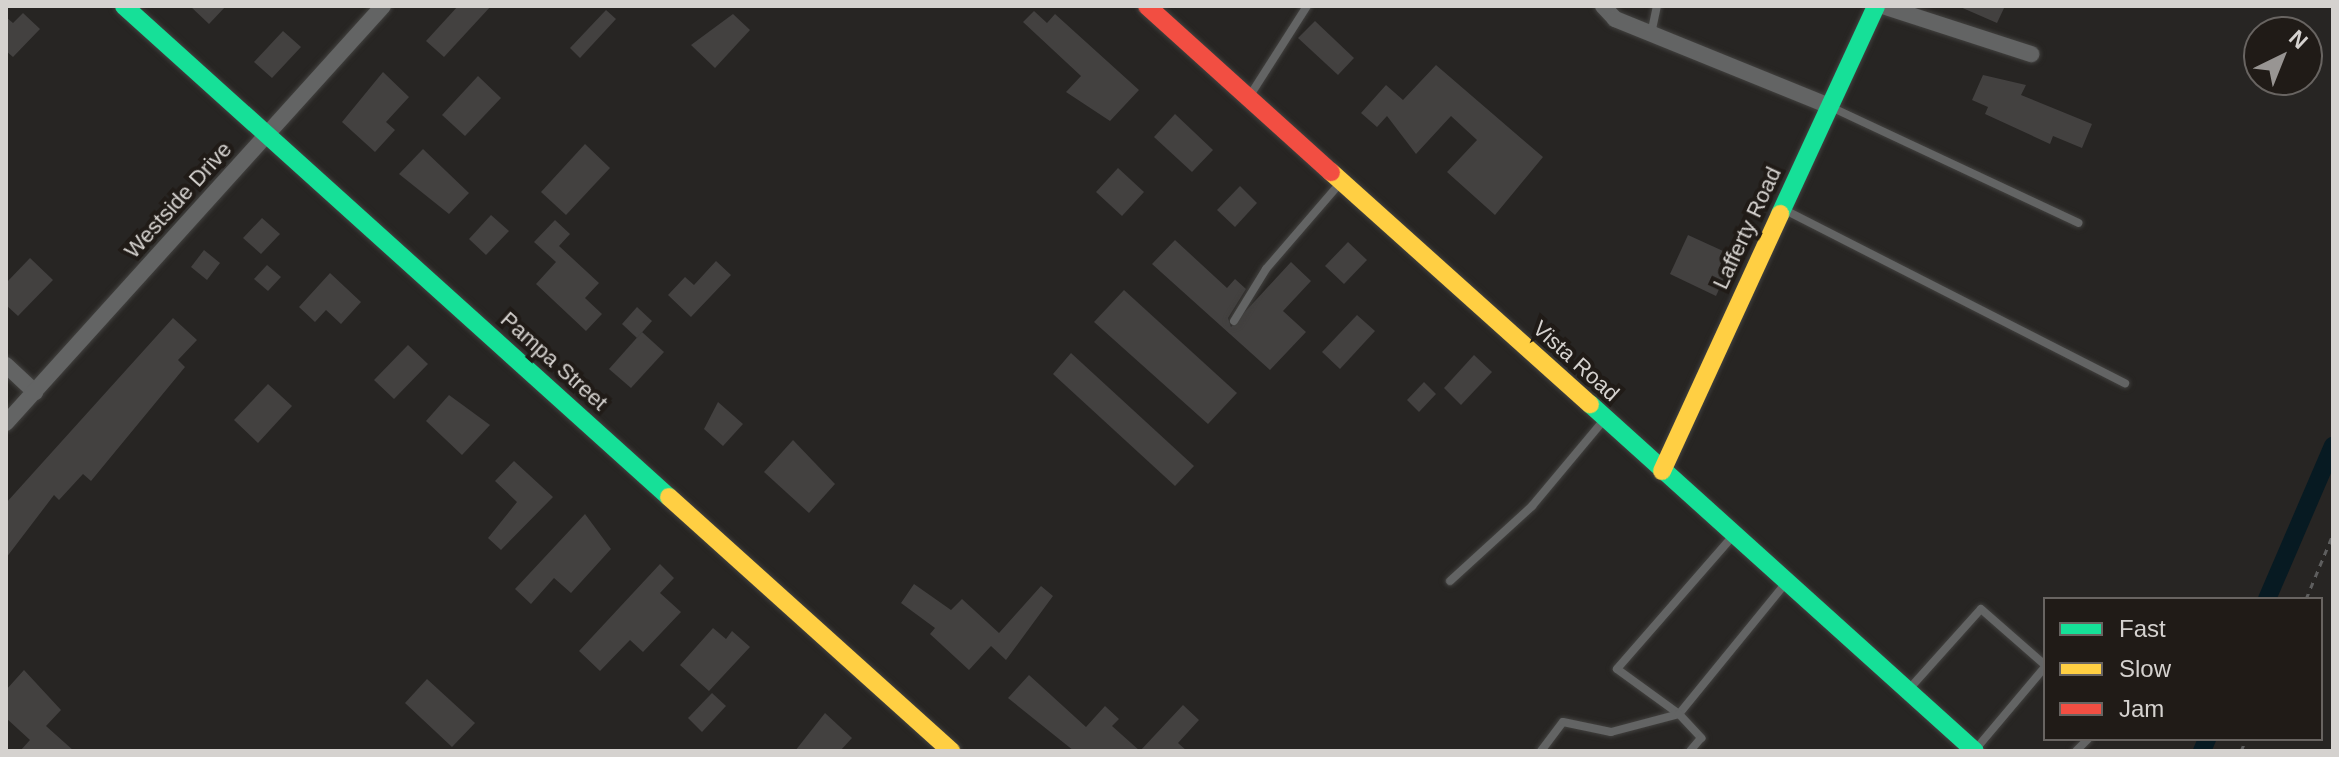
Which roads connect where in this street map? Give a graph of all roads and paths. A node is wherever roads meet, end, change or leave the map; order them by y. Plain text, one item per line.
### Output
1 (124, 6) edge
2 (383, 6) edge
3 (1147, 6) edge
4 (1307, 6) edge
5 (1603, 6) edge
6 (1657, 6) edge
7 (1876, 6) edge
8 (1883, 6) edge
9 (1651, 34) junction
10 (2031, 54) dead end
11 (1249, 98) junction
12 (1829, 106) junction
13 (267, 135) junction
14 (1341, 181) junction
15 (1782, 209) junction
16 (2078, 223) dead end
17 (1234, 321) dead end
18 (6, 365) edge
19 (2125, 383) dead end
20 (35, 392) junction
21 (1605, 419) junction
22 (6, 423) edge
23 (1662, 471) junction
24 (2333, 534) edge
25 (1733, 535) junction
26 (1450, 581) dead end
27 (1786, 583) junction
28 (2307, 597) edge
29 (2043, 664) edge
30 (2043, 668) edge
31 (1907, 691) junction
32 (1679, 714) junction
33 (951, 751) edge
34 (1541, 751) edge
35 (1690, 751) edge
36 (1974, 751) edge

1 - 13 street, Pampa Street
2 - 13 street, Westside Drive
3 - 11 street, Vista Road
4 - 11 lane
5 - 9 street
6 - 9 lane
7 - 12 street, Lafferty Road
8 - 10 street
9 - 12 street
11 - 14 street, Vista Road
12 - 15 street, Lafferty Road
12 - 16 lane
13 - 20 street, Westside Drive
13 - 33 street, Pampa Street
14 - 17 lane
14 - 21 street, Vista Road
15 - 19 lane
15 - 23 street, Lafferty Road
18 - 20 street
20 - 22 street, Westside Drive
21 - 23 street, Vista Road
21 - 26 lane
23 - 25 street, Vista Road
24 - 28 path
25 - 27 street, Vista Road
25 - 32 lane
27 - 31 street, Vista Road
27 - 32 lane
29 - 31 lane
30 - 36 lane
31 - 36 street, Vista Road
32 - 34 lane
32 - 35 lane

